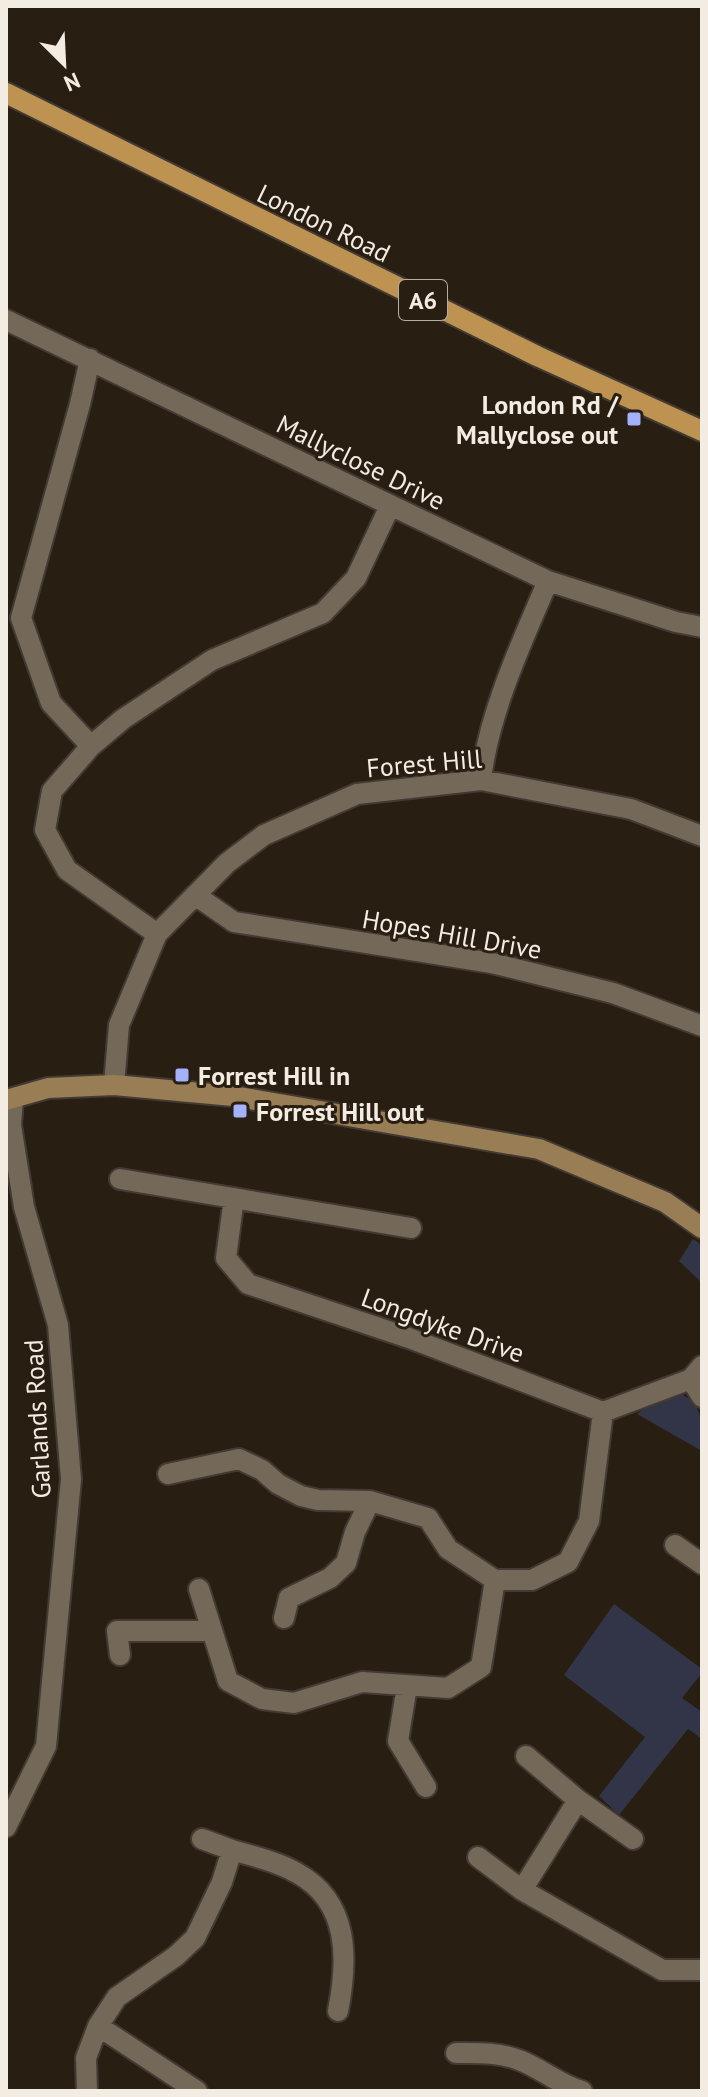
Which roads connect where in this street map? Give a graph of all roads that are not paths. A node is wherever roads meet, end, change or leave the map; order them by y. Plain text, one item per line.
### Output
1 (9, 95) edge
2 (6, 320) edge
3 (90, 359) junction
4 (702, 431) edge
5 (390, 506) junction
6 (548, 581) junction
7 (702, 627) edge
8 (91, 746) junction
9 (481, 780) junction
10 (702, 836) edge
11 (195, 895) junction
12 (157, 934) junction
13 (702, 1026) edge
14 (114, 1085) junction
15 (9, 1100) edge
16 (120, 1179) dead end
17 (234, 1198) junction
18 (411, 1228) dead end
19 (702, 1228) edge
20 (696, 1372) edge
21 (702, 1397) edge
22 (603, 1412) junction
23 (168, 1474) dead end
24 (370, 1501) junction
25 (675, 1545) dead end
26 (702, 1564) edge
27 (495, 1580) junction
28 (199, 1589) dead end
29 (284, 1618) dead end
30 (212, 1631) junction
31 (120, 1655) dead end
32 (407, 1686) junction
33 (526, 1756) dead end
34 (426, 1787) dead end
35 (578, 1800) junction
36 (6, 1827) edge
37 (202, 1839) dead end
38 (633, 1839) dead end
39 (232, 1850) junction
40 (478, 1857) dead end
41 (522, 1890) junction
42 (702, 1970) edge
43 (338, 2011) dead end
44 (98, 2026) junction
45 (456, 2053) dead end
46 (87, 2091) edge
47 (197, 2091) edge
48 (582, 2091) edge

1 - 4 main road, London Road / A6
2 - 3 street, Mallyclose Drive
3 - 5 street, Mallyclose Drive
3 - 8 street
5 - 6 street, Mallyclose Drive
5 - 8 street
6 - 7 street, Mallyclose Drive
6 - 9 street
8 - 12 street
9 - 10 street, Forest Hill
9 - 11 street, Forest Hill
11 - 12 street, Forest Hill
11 - 13 street, Hopes Hill Drive
12 - 14 street, Forest Hill
14 - 15 street
14 - 19 street
15 - 36 street, Garlands Road
16 - 17 street
17 - 18 street
17 - 22 street, Longdyke Drive
20 - 21 street
20 - 22 street
22 - 27 street
23 - 24 street
24 - 27 street
24 - 29 street
25 - 26 street
27 - 32 street
28 - 30 street
30 - 31 street
30 - 32 street
32 - 34 street
33 - 35 street
35 - 38 street
35 - 41 street
37 - 39 street
39 - 43 street
39 - 44 street
40 - 41 street
41 - 42 street
44 - 46 street
44 - 47 street
45 - 48 street

